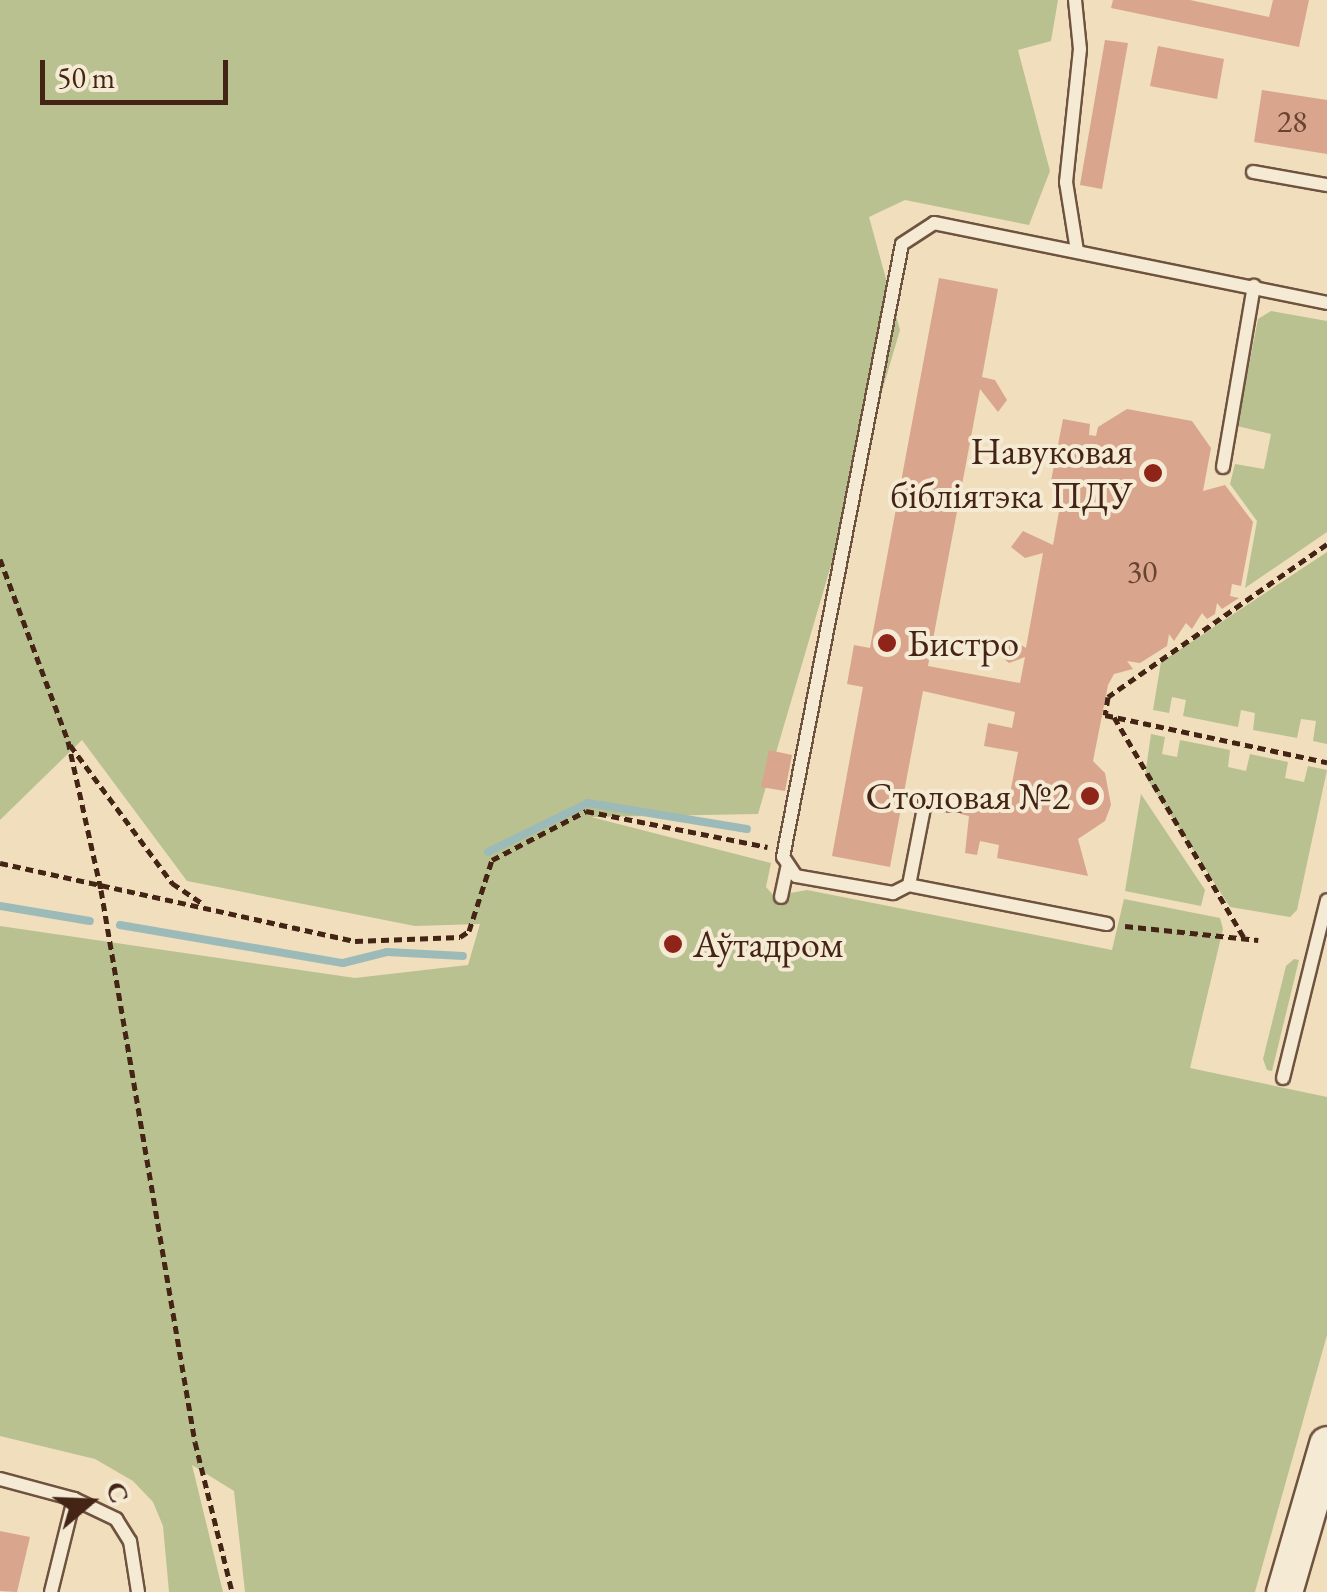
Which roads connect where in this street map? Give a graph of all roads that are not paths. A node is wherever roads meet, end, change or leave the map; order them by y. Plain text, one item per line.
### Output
1 (1075, 0) edge
2 (1253, 172) dead end
3 (1327, 185) edge
4 (1077, 251) junction
5 (1254, 286) junction
6 (1327, 302) edge
7 (1223, 467) dead end
8 (962, 805) dead end
9 (785, 862) junction
10 (909, 885) junction
11 (781, 897) dead end
12 (1327, 900) edge
13 (1107, 924) road end
14 (1283, 1078) dead end
15 (1327, 1444) edge
16 (0, 1479) edge
17 (74, 1499) junction
18 (51, 1592) edge
19 (138, 1592) edge
20 (1284, 1592) edge

1 - 4 lane
2 - 3 lane
4 - 5 lane
4 - 9 lane
5 - 6 lane
5 - 7 lane
8 - 10 lane
9 - 10 lane
9 - 11 lane
10 - 13 lane
12 - 14 lane
15 - 20 main road
16 - 17 lane
17 - 18 lane
17 - 19 lane

